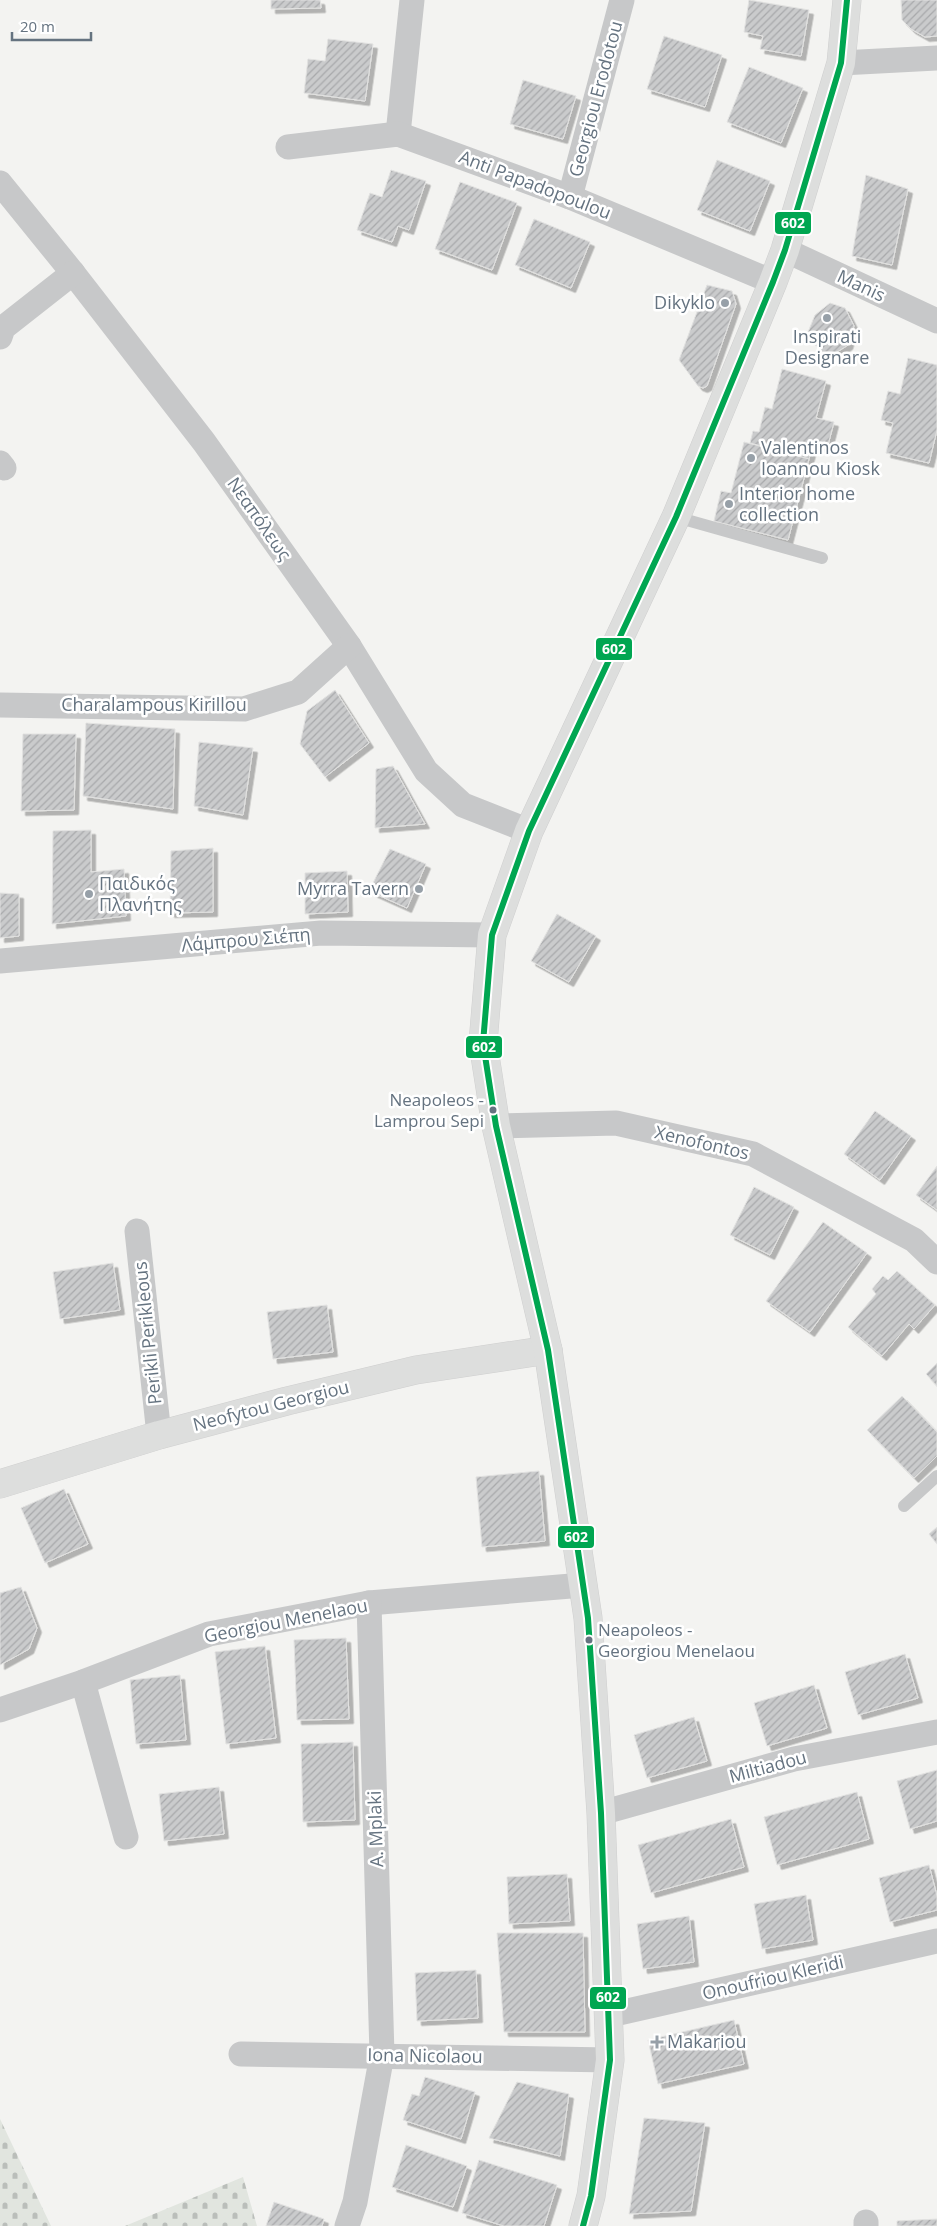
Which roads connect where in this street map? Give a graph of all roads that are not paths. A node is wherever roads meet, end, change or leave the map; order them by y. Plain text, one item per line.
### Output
1 (412, 0) edge
2 (622, 0) edge
3 (847, 0) edge
4 (937, 58) edge
5 (841, 63) junction
6 (398, 134) junction
7 (288, 147) dead end
8 (0, 183) edge
9 (570, 198) junction
10 (785, 250) junction
11 (73, 273) junction
12 (773, 282) junction
13 (937, 322) edge
14 (0, 338) edge
15 (676, 517) junction
16 (822, 558) dead end
17 (349, 646) junction
18 (0, 705) edge
19 (529, 831) junction
20 (492, 935) junction
21 (0, 962) edge
22 (496, 1126) junction
23 (137, 1232) dead end
24 (937, 1262) edge
25 (548, 1350) junction
26 (159, 1435) junction
27 (937, 1476) edge
28 (0, 1484) edge
29 (904, 1506) dead end
30 (583, 1585) junction
31 (369, 1603) junction
32 (83, 1682) junction
33 (0, 1710) edge
34 (937, 1732) edge
35 (602, 1813) junction
36 (126, 1837) dead end
37 (937, 1941) edge
38 (610, 2015) junction
39 (241, 2054) dead end
40 (382, 2055) junction
41 (610, 2060) junction
42 (347, 2226) edge
43 (583, 2226) edge

1 - 6 street
2 - 9 street, Georgiou Erodotou
3 - 5 main road
4 - 5 street
5 - 10 main road
6 - 7 street, Anti Papadopoulou
6 - 9 street, Anti Papadopoulou
8 - 11 street, Νεαπόλεως
9 - 12 street, Anti Papadopoulou
10 - 12 main road
10 - 13 street, Manis
11 - 14 street
11 - 17 street, Νεαπόλεως
12 - 15 main road
15 - 16 lane
15 - 19 main road
17 - 18 street, Charalampous Kirillou
17 - 19 street, Νεαπόλεως
19 - 20 main road
20 - 21 street, Λάμπρου Σιέπη
20 - 22 main road
22 - 24 street, Xenofontos
22 - 25 main road
23 - 26 street, Perikli Perikleous
25 - 26 main road, Neofytou Georgiou
25 - 30 main road
26 - 28 main road, Neofytou Georgiou
27 - 29 lane
30 - 31 street, Georgiou Menelaou
30 - 35 main road
31 - 32 street, Georgiou Menelaou
31 - 40 street, A. Mplaki
32 - 33 street, Georgiou Menelaou
32 - 36 street
34 - 35 street, Miltiadou
35 - 38 main road
37 - 38 street, Onoufriou Kleridi
38 - 41 main road
39 - 40 street, Iona Nicolaou
40 - 41 street, Iona Nicolaou
40 - 42 street, A. Mplaki
41 - 43 main road

